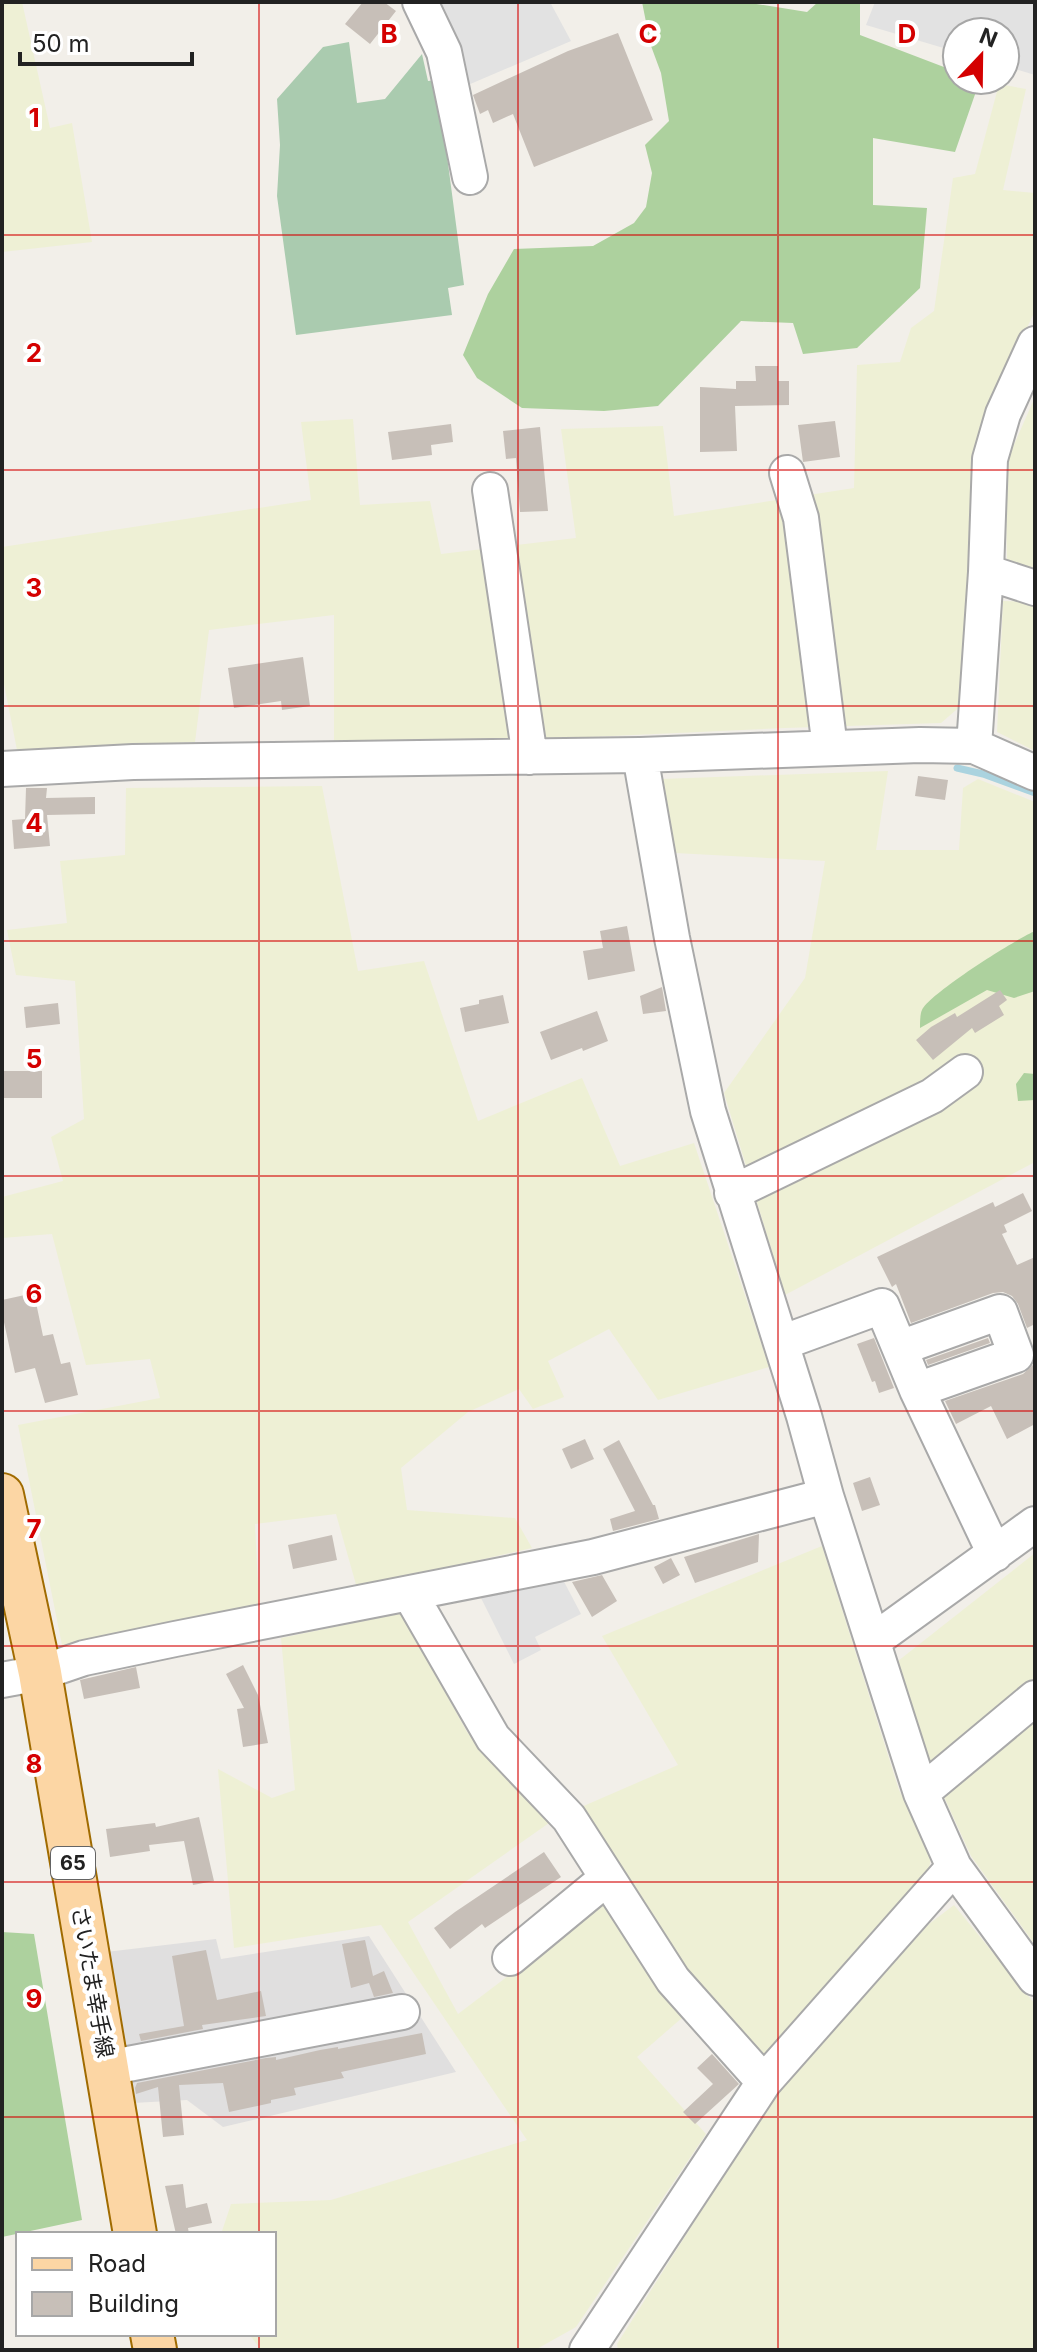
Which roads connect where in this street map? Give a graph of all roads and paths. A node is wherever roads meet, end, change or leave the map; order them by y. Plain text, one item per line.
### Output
1 (420, 2) edge
2 (470, 177) dead end
3 (1035, 344) edge
4 (787, 473) dead end
5 (490, 490) dead end
6 (986, 572) junction
7 (1035, 588) edge
8 (974, 746) junction
9 (830, 748) junction
10 (640, 755) junction
11 (530, 757) junction
12 (2, 769) edge
13 (1035, 773) edge
14 (965, 1072) dead end
15 (732, 1193) junction
16 (781, 1343) junction
17 (900, 1348) junction
18 (917, 1390) junction
19 (826, 1496) junction
20 (3, 1502) edge
21 (1035, 1524) edge
22 (995, 1554) junction
23 (410, 1594) junction
24 (873, 1641) junction
25 (21, 1676) edge
26 (1035, 1698) edge
27 (921, 1793) junction
28 (954, 1867) junction
29 (607, 1878) junction
30 (510, 1958) dead end
31 (1035, 1978) edge
32 (402, 2012) dead end
33 (107, 2068) junction
34 (764, 2082) junction
35 (135, 2232) edge
36 (588, 2350) edge

1 - 2 street
3 - 6 street
4 - 9 street
5 - 11 street
6 - 7 street
6 - 8 street
8 - 9 street
8 - 13 street
9 - 10 street
10 - 11 street
10 - 15 street
11 - 12 street
14 - 15 street
15 - 16 street
16 - 17 street
16 - 19 street
17 - 18 street
17 - 18 street
18 - 22 street
19 - 23 street
19 - 24 street
20 - 25 main road, さいたま幸手線 / 65
21 - 22 street
22 - 24 street
23 - 25 street
23 - 29 street
24 - 27 street
25 - 33 main road, さいたま幸手線 / 65
26 - 27 street
27 - 28 street
28 - 31 street
28 - 34 street
29 - 30 street
29 - 34 street
32 - 33 street
33 - 35 main road, さいたま幸手線 / 65
34 - 36 street

